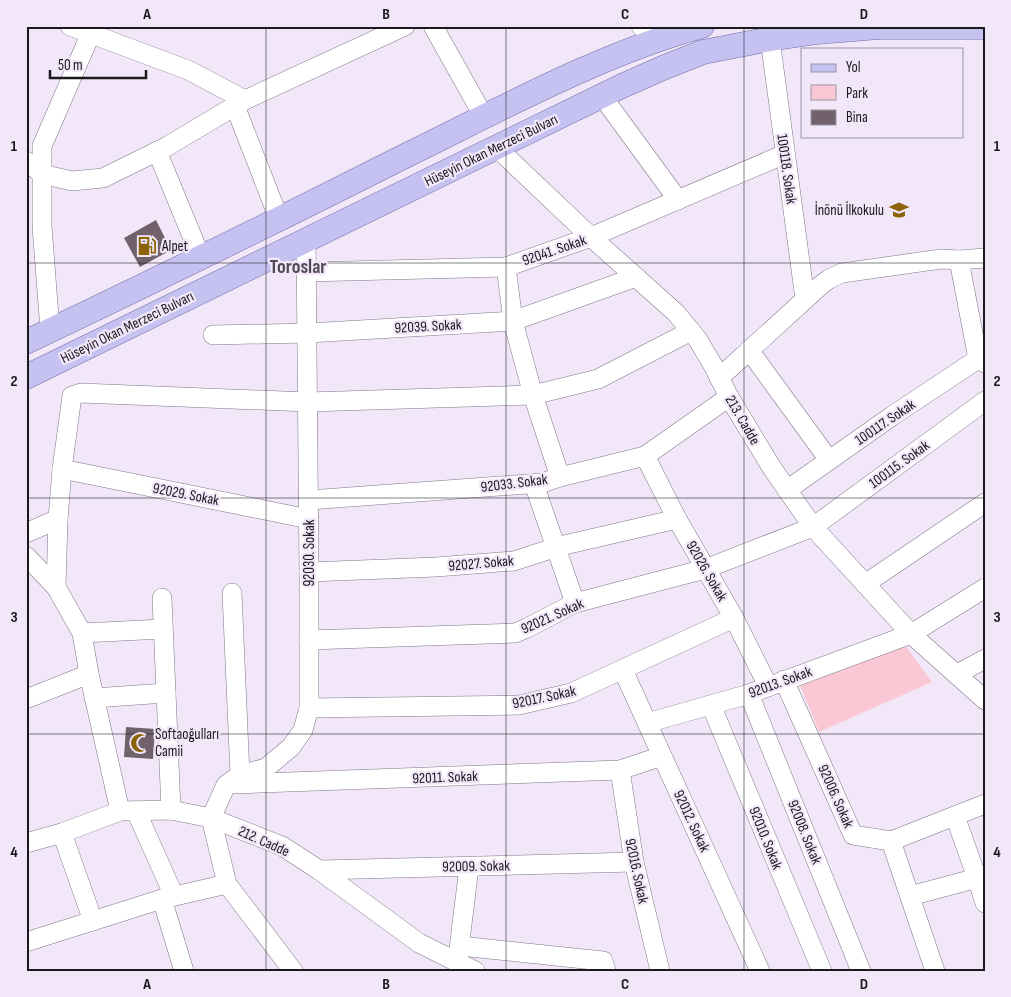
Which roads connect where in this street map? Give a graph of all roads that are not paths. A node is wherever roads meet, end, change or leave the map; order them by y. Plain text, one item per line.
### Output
1 (70, 26) edge
2 (405, 26) edge
3 (432, 26) edge
4 (702, 26) edge
5 (985, 27) edge
6 (92, 30) edge
7 (648, 34) edge
8 (770, 39) junction
9 (602, 96) junction
10 (240, 103) junction
11 (484, 117) junction
12 (496, 147) junction
13 (157, 151) junction
14 (785, 154) junction
15 (26, 162) edge
16 (42, 174) junction
17 (678, 200) junction
18 (279, 219) junction
19 (591, 237) junction
20 (306, 240) junction
21 (201, 258) junction
22 (985, 258) edge
23 (959, 260) junction
24 (506, 267) junction
25 (307, 272) junction
26 (636, 277) junction
27 (805, 299) junction
28 (513, 321) junction
29 (50, 330) junction
30 (691, 332) junction
31 (308, 333) junction
32 (213, 335) dead end
33 (26, 342) edge
34 (749, 350) junction
35 (983, 359) edge
36 (26, 377) edge
37 (719, 378) junction
38 (533, 394) junction
39 (729, 397) junction
40 (985, 401) edge
41 (308, 402) junction
42 (645, 456) junction
43 (829, 460) junction
44 (62, 469) junction
45 (560, 477) junction
46 (534, 484) junction
47 (787, 490) junction
48 (309, 500) junction
49 (985, 503) edge
50 (58, 519) junction
51 (309, 519) junction
52 (677, 519) junction
53 (813, 527) junction
54 (26, 533) edge
55 (556, 547) junction
56 (26, 556) edge
57 (705, 569) junction
58 (310, 572) junction
59 (865, 584) junction
60 (56, 586) junction
61 (985, 588) edge
62 (232, 593) dead end
63 (162, 598) dead end
64 (575, 603) junction
65 (734, 618) junction
66 (163, 628) junction
67 (82, 632) junction
68 (911, 634) junction
69 (309, 640) junction
70 (985, 660) edge
71 (623, 670) junction
72 (89, 674) junction
73 (958, 674) junction
74 (776, 683) junction
75 (166, 693) junction
76 (749, 694) junction
77 (94, 698) junction
78 (26, 699) edge
79 (985, 700) edge
80 (711, 705) junction
81 (309, 708) junction
82 (647, 724) junction
83 (662, 756) junction
84 (620, 770) junction
85 (233, 780) junction
86 (985, 804) edge
87 (172, 810) junction
88 (128, 811) junction
89 (956, 816) junction
90 (211, 818) junction
91 (62, 833) junction
92 (891, 841) junction
93 (26, 843) edge
94 (634, 862) junction
95 (469, 867) junction
96 (319, 870) junction
97 (981, 877) edge
98 (227, 884) junction
99 (910, 896) junction
100 (168, 897) junction
101 (985, 903) edge
102 (93, 921) junction
103 (26, 942) edge
104 (459, 954) junction
105 (289, 970) edge
106 (184, 971) edge
107 (475, 971) edge
108 (606, 971) edge
109 (660, 971) edge
110 (760, 971) edge
111 (822, 971) edge
112 (861, 971) edge
113 (935, 971) edge

1 - 6 street
2 - 10 street
3 - 11 street
4 - 7 main road, Hüseyin Okan Merzeci Bulvarı
5 - 8 main road, Hüseyin Okan Merzeci Bulvarı
6 - 10 street
6 - 16 street
7 - 11 main road, Hüseyin Okan Merzeci Bulvarı
8 - 9 main road, Hüseyin Okan Merzeci Bulvarı
8 - 14 street, 100118. Sokak
9 - 12 main road, Hüseyin Okan Merzeci Bulvarı
9 - 17 street
10 - 13 street
10 - 18 street
11 - 18 main road, Hüseyin Okan Merzeci Bulvarı
12 - 19 street, 213. Cadde
12 - 20 main road, Hüseyin Okan Merzeci Bulvarı
13 - 16 street
13 - 21 street
14 - 17 street, 92041. Sokak
14 - 27 street, 100118. Sokak
15 - 16 street
16 - 29 street
17 - 19 street, 92041. Sokak
18 - 21 main road, Hüseyin Okan Merzeci Bulvarı
19 - 24 street, 92041. Sokak
19 - 26 street, 213. Cadde
20 - 25 street, 92030. Sokak
20 - 36 main road, Hüseyin Okan Merzeci Bulvarı
21 - 29 main road, Hüseyin Okan Merzeci Bulvarı
22 - 23 street
23 - 27 street
23 - 35 street
24 - 25 street, 92041. Sokak
24 - 28 street
25 - 31 street, 92030. Sokak
26 - 28 street, 92039. Sokak
26 - 30 street, 213. Cadde
27 - 34 street
28 - 31 street, 92039. Sokak
28 - 38 street
29 - 33 main road, Hüseyin Okan Merzeci Bulvarı
30 - 37 street, 213. Cadde
30 - 38 street
31 - 32 street, 92039. Sokak
31 - 41 street, 92030. Sokak
34 - 37 street
34 - 43 street
35 - 43 street, 100117. Sokak
37 - 39 street, 213. Cadde
38 - 41 street
38 - 45 street
39 - 42 street, 92033. Sokak
39 - 47 street, 213. Cadde
40 - 53 street, 100115. Sokak
41 - 44 street
41 - 48 street, 92030. Sokak
42 - 45 street, 92033. Sokak
42 - 52 street, 92026. Sokak
43 - 47 street, 100117. Sokak
44 - 50 street
44 - 51 street, 92029. Sokak
45 - 46 street, 92033. Sokak
46 - 48 street, 92033. Sokak
46 - 55 street
47 - 53 street, 213. Cadde
48 - 51 street, 92030. Sokak
49 - 59 street
50 - 54 street
50 - 60 street
51 - 58 street, 92030. Sokak
52 - 55 street, 92027. Sokak
52 - 57 street, 92026. Sokak
53 - 57 street, 92021. Sokak
53 - 59 street, 213. Cadde
55 - 58 street, 92027. Sokak
55 - 64 street
56 - 60 street
57 - 64 street, 92021. Sokak
57 - 65 street, 92026. Sokak
58 - 69 street, 92030. Sokak
59 - 68 street, 213. Cadde
60 - 67 street
61 - 68 street, 92013. Sokak
62 - 85 street
63 - 66 street
64 - 69 street, 92021. Sokak
65 - 71 street, 92017. Sokak
65 - 74 street, 92026. Sokak
66 - 67 street
66 - 75 street
67 - 72 street
68 - 73 street, 213. Cadde
68 - 74 street, 92013. Sokak
69 - 81 street, 92030. Sokak
70 - 73 street
71 - 81 street, 92017. Sokak
71 - 82 street, 92012. Sokak
72 - 77 street
72 - 78 street
73 - 79 street, 213. Cadde
74 - 76 street, 92013. Sokak
74 - 92 street, 92006. Sokak
75 - 77 street
75 - 87 street
76 - 80 street, 92013. Sokak
76 - 112 street, 92008. Sokak
77 - 88 street
80 - 82 street, 92013. Sokak
80 - 111 street, 92010. Sokak
81 - 85 street, 92030. Sokak
82 - 83 street, 92012. Sokak
83 - 84 street, 92011. Sokak
83 - 110 street, 92012. Sokak
84 - 85 street, 92011. Sokak
84 - 94 street, 92016. Sokak
85 - 90 street
86 - 89 street
87 - 88 street, 212. Cadde
87 - 90 street, 212. Cadde
88 - 91 street, 212. Cadde
88 - 100 street
89 - 92 street
89 - 97 street
90 - 96 street, 212. Cadde
90 - 98 street
91 - 93 street, 212. Cadde
91 - 102 street
92 - 99 street
94 - 95 street, 92009. Sokak
94 - 109 street, 92016. Sokak
95 - 96 street, 92009. Sokak
95 - 104 street
96 - 104 street, 212. Cadde
97 - 99 street
97 - 101 street
98 - 100 street
98 - 105 street
99 - 113 street
100 - 102 street
100 - 106 street
102 - 103 street
104 - 107 street, 212. Cadde
104 - 108 street

